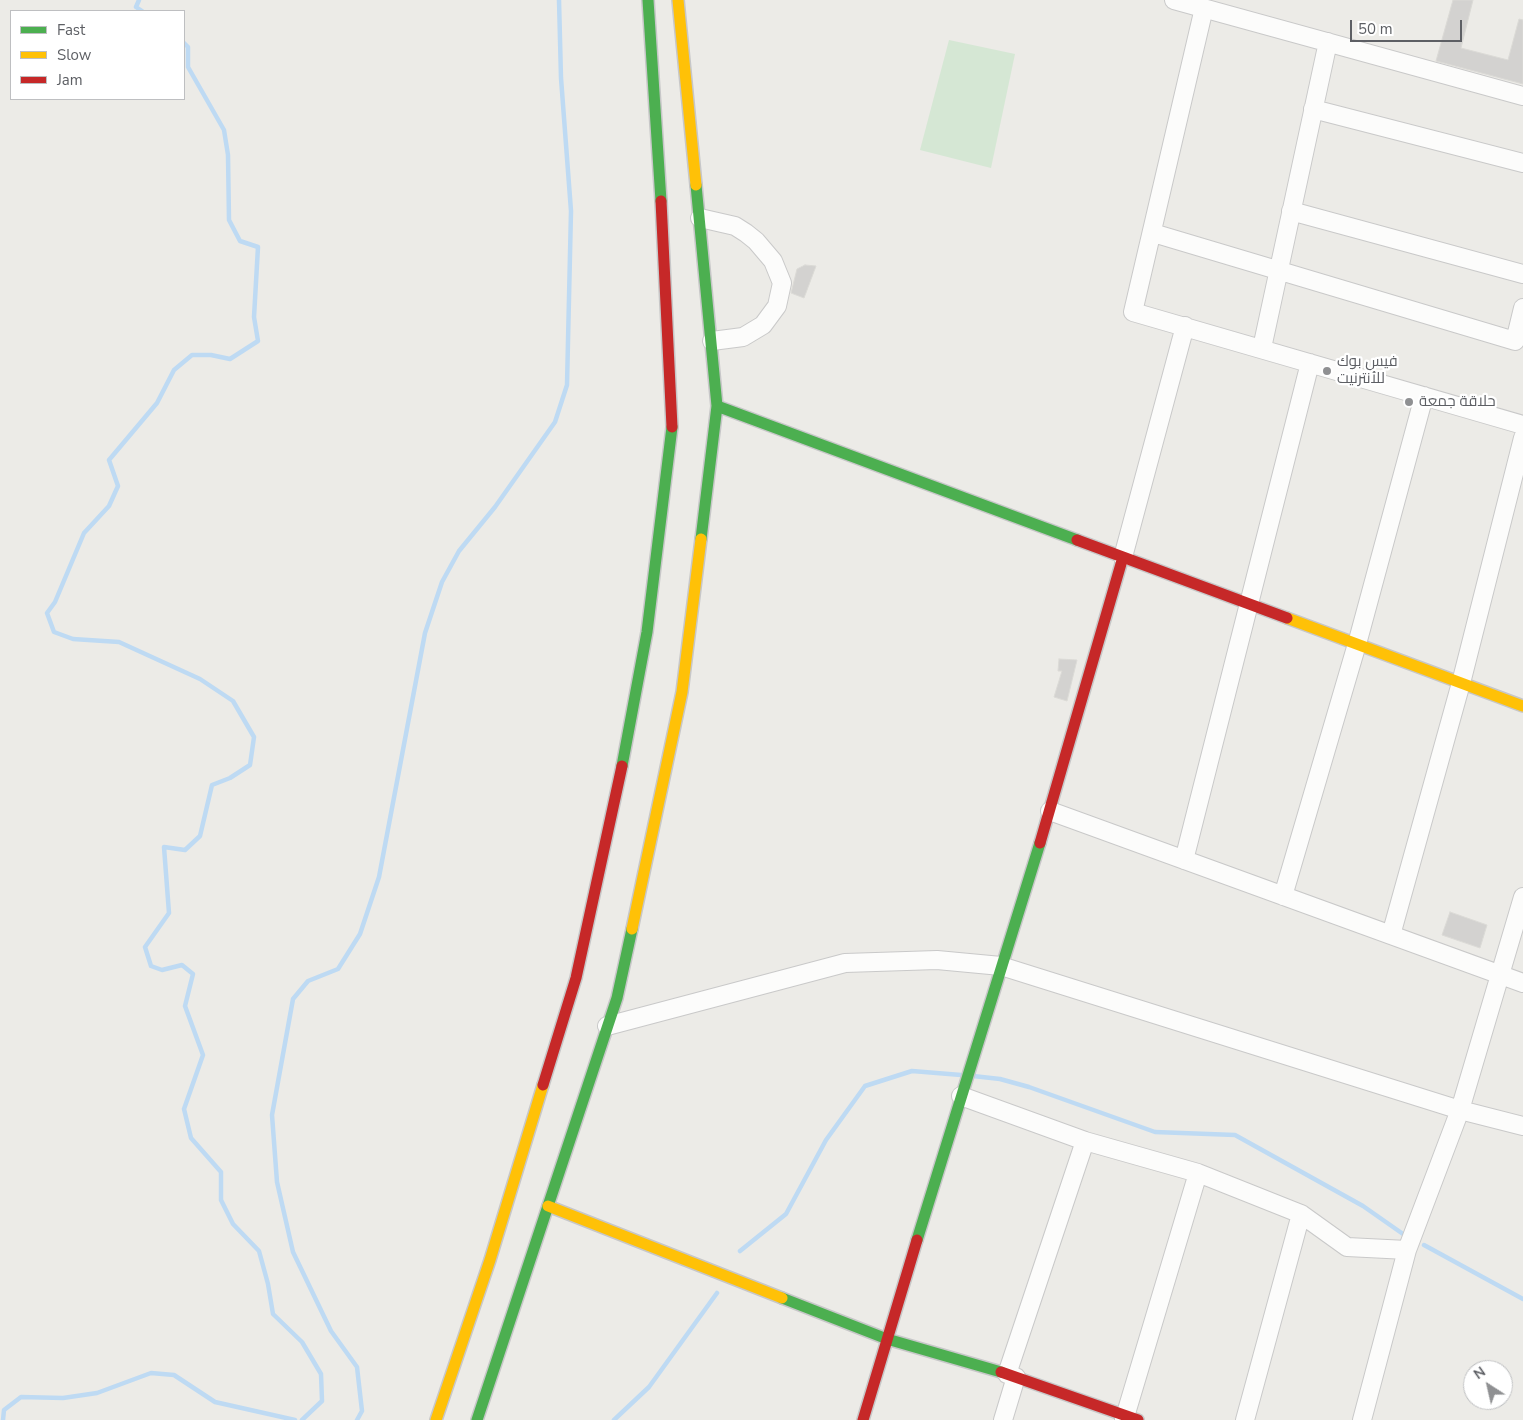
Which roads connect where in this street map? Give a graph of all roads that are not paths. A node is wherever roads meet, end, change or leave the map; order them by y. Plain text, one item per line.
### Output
1 (648, 0) edge
2 (678, 0) edge
3 (1174, 0) edge
4 (1204, 8) junction
5 (1328, 42) junction
6 (1523, 96) edge
7 (1313, 109) junction
8 (1523, 163) edge
9 (1291, 211) junction
10 (700, 218) junction
11 (1153, 233) junction
12 (1279, 270) junction
13 (1523, 274) edge
14 (1523, 308) edge
15 (1185, 326) junction
16 (712, 341) junction
17 (1519, 342) edge
18 (1262, 348) junction
19 (1310, 362) junction
20 (1424, 396) junction
21 (718, 406) junction
22 (1523, 425) edge
23 (1523, 438) edge
24 (1123, 557) junction
25 (1250, 605) junction
26 (1357, 644) junction
27 (1462, 683) junction
28 (1523, 706) edge
29 (1050, 811) junction
30 (1184, 860) junction
31 (1283, 896) junction
32 (1523, 896) edge
33 (1391, 935) junction
34 (1001, 966) junction
35 (1502, 975) junction
36 (1523, 983) edge
37 (608, 1026) junction
38 (962, 1091) junction
39 (1460, 1110) junction
40 (1523, 1126) edge
41 (1085, 1141) junction
42 (1198, 1173) junction
43 (548, 1206) junction
44 (1300, 1214) junction
45 (1408, 1250) junction
46 (887, 1340) junction
47 (1011, 1375) junction
48 (1129, 1419) edge
49 (436, 1420) edge
50 (477, 1420) edge
51 (863, 1420) edge
52 (1003, 1420) edge
53 (1245, 1420) edge
54 (1362, 1420) edge

1 - 49 main road
2 - 10 main road
3 - 4 street
4 - 5 street
4 - 11 street
5 - 6 street
5 - 7 street
7 - 8 street
7 - 9 street
9 - 12 street
9 - 13 street
10 - 16 main road
10 - 16 street
11 - 12 street
11 - 15 street
12 - 17 street
12 - 18 street
14 - 17 street
15 - 18 street
15 - 24 street
16 - 21 main road
18 - 19 street
19 - 20 street
19 - 25 street
20 - 22 street
20 - 26 street
21 - 24 main road
21 - 37 main road
23 - 27 street
24 - 25 main road
24 - 29 main road
25 - 26 main road
25 - 30 street
26 - 27 main road
26 - 31 street
27 - 28 main road
27 - 33 street
29 - 30 street
29 - 34 main road
30 - 31 street
31 - 33 street
32 - 35 street
33 - 35 street
34 - 37 street
34 - 38 main road
34 - 39 street
35 - 36 street
35 - 39 street
37 - 43 main road
38 - 41 street
38 - 46 main road
39 - 40 street
39 - 45 street
41 - 42 street
41 - 47 street
42 - 44 street
42 - 48 street
43 - 46 main road
43 - 50 main road
44 - 45 street
44 - 53 street
45 - 54 street
46 - 47 main road
46 - 51 main road
47 - 48 main road
47 - 52 street

